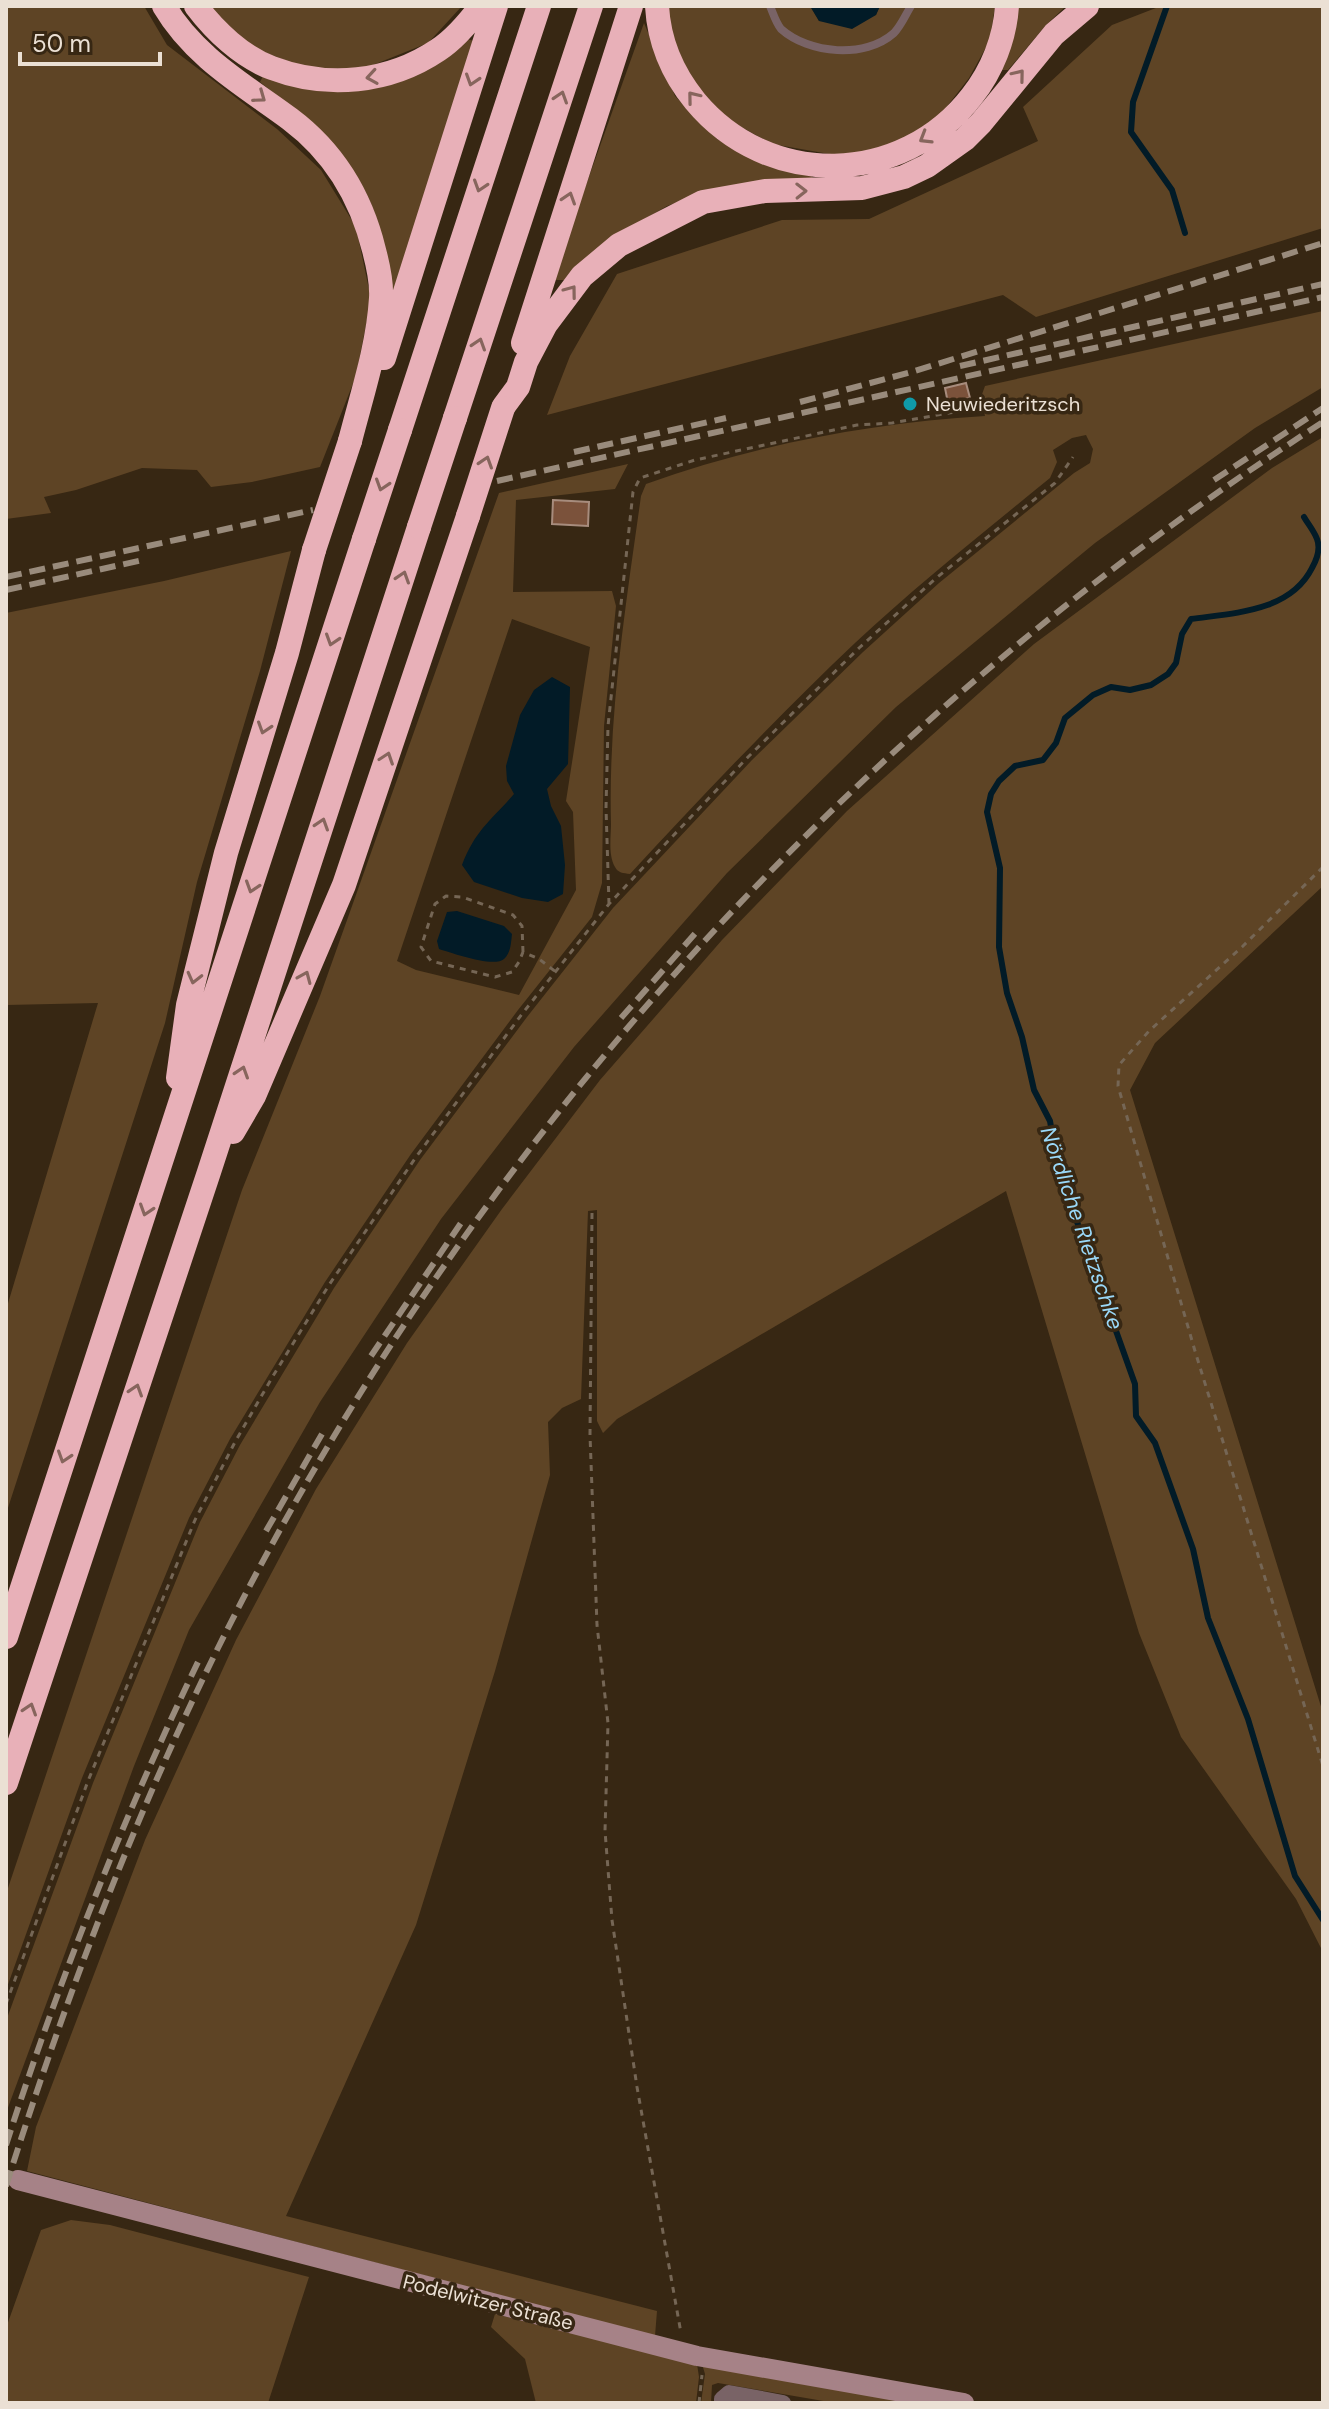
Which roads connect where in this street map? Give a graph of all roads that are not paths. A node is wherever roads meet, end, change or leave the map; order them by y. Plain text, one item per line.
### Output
1 (164, 6) edge
2 (196, 6) edge
3 (481, 6) edge
4 (496, 6) edge
5 (539, 6) edge
6 (591, 6) edge
7 (631, 6) edge
8 (657, 6) edge
9 (770, 6) edge
10 (911, 6) edge
11 (1007, 6) edge
12 (1087, 6) edge
13 (504, 407) junction
14 (350, 441) junction
15 (170, 1136) junction
16 (209, 1172) junction
17 (6, 1637) edge
18 (6, 1783) edge
19 (18, 2180) dead end
20 (722, 2401) edge
21 (783, 2403) edge
22 (964, 2403) edge

1 -> 14 highway
3 -> 2 highway
4 -> 14 highway
5 -> 15 highway, bridge
16 -> 6 highway, bridge
13 -> 7 highway
11 -> 8 highway
9 - 10 lane
13 -> 12 highway
16 -> 13 highway, bridge
14 -> 15 highway, bridge
15 -> 17 highway
18 -> 16 highway
19 - 22 street, Podelwitzer Straße
20 - 21 street

